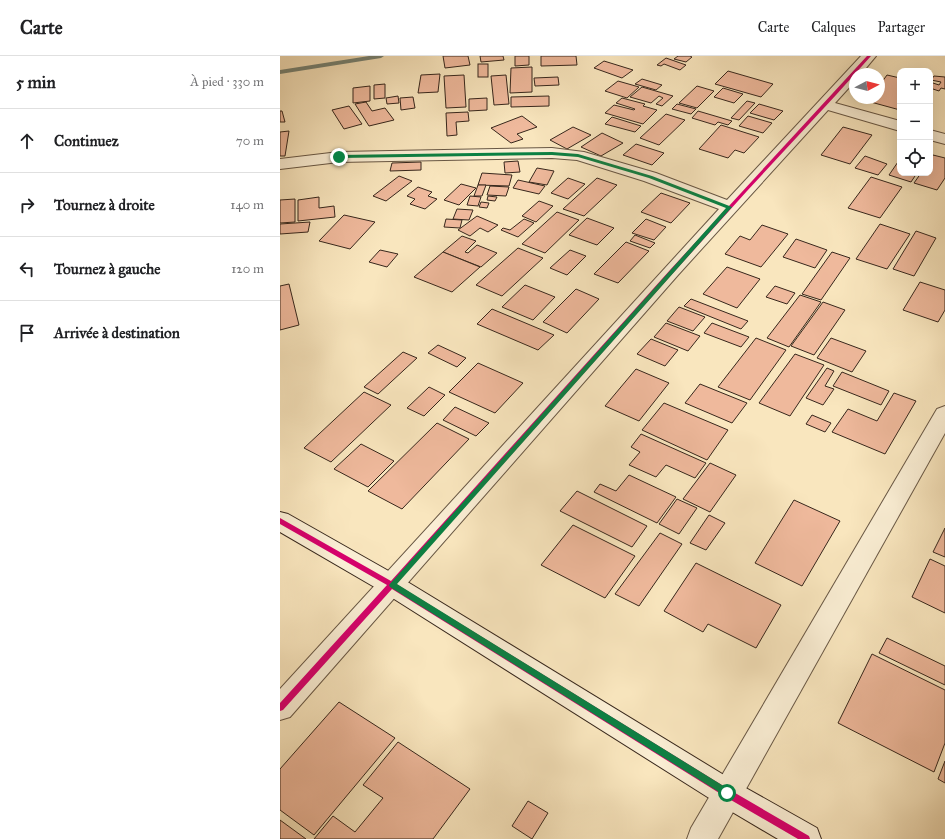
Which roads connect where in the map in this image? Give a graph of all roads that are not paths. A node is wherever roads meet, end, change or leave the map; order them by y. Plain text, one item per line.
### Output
1 (869, 56) edge
2 (827, 105) junction
3 (897, 125) edge
4 (933, 136) edge
5 (945, 139) edge
6 (280, 164) edge
7 (730, 207) junction
8 (945, 414) edge
9 (280, 521) edge
10 (392, 585) junction
11 (280, 708) edge
12 (727, 793) junction
13 (702, 839) edge
14 (806, 839) edge

1 - 2 street
2 - 3 street
2 - 7 street
4 - 5 street
6 - 7 street
7 - 10 street
8 - 12 street
9 - 10 street
10 - 11 street
10 - 12 street
12 - 13 street
12 - 14 street

